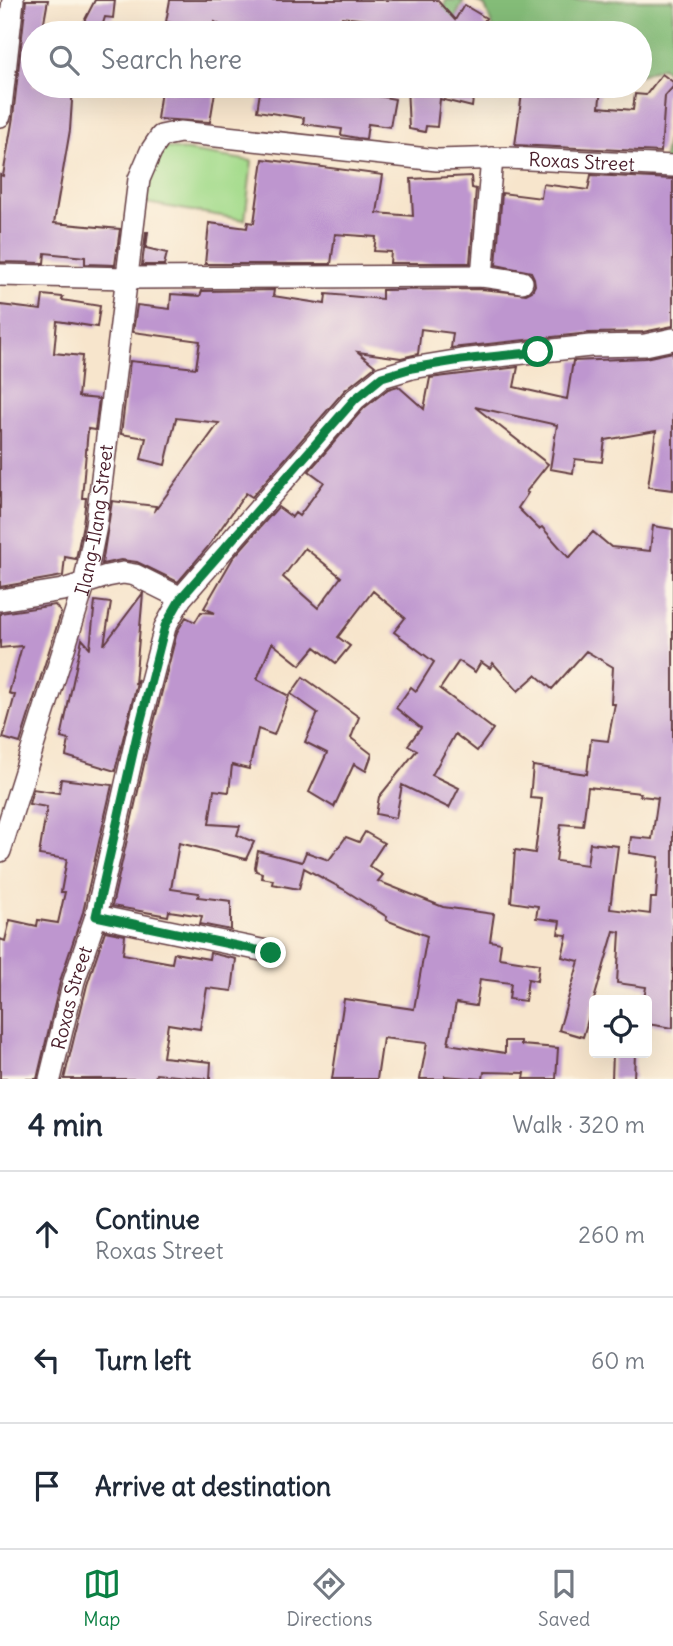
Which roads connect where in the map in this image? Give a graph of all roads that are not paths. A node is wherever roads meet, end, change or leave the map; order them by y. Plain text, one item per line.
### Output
1 (8, 5) edge
2 (0, 116) edge
3 (492, 158) junction
4 (673, 166) edge
5 (139, 179) joint
6 (0, 275) edge
7 (482, 276) junction
8 (128, 278) junction
9 (522, 282) dead end
10 (673, 340) edge
11 (84, 585) junction
12 (181, 598) junction
13 (0, 600) edge
14 (0, 851) edge
15 (96, 916) junction
16 (271, 953) dead end
17 (50, 1079) edge

1 - 2 street
3 - 4 street, Roxas Street
3 - 5 street, Roxas Street
3 - 7 street
5 - 8 street, Ilang-Ilang Street
6 - 8 street
7 - 8 street
7 - 9 street
8 - 11 street, Ilang-Ilang Street
10 - 12 street, Roxas Street
11 - 12 street
11 - 13 street
11 - 14 street, Ilang-Ilang Street
12 - 15 street, Roxas Street
15 - 16 street
15 - 17 street, Roxas Street

